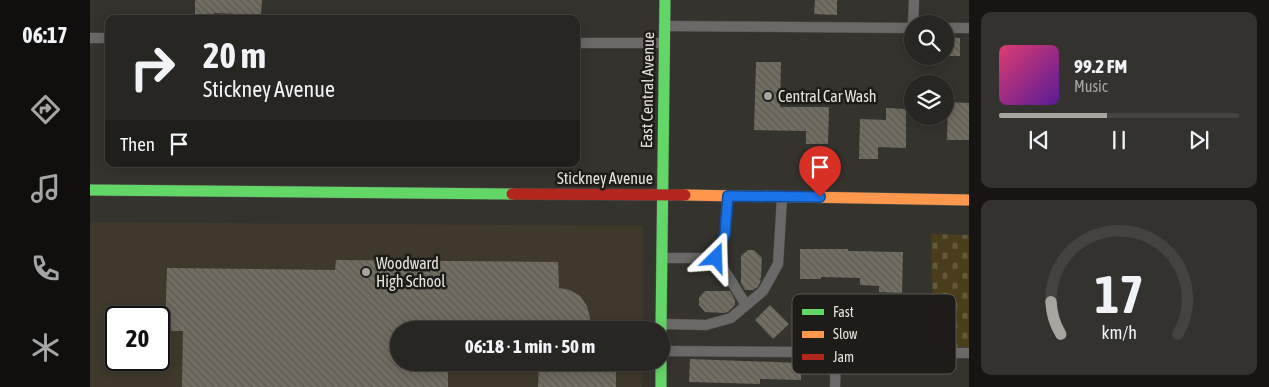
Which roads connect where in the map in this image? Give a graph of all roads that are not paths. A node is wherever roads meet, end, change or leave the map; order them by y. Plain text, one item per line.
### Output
1 (665, 0) edge
2 (914, 0) edge
3 (913, 15) edge
4 (664, 26) junction
5 (904, 28) edge
6 (954, 28) edge
7 (969, 28) edge
8 (90, 38) edge
9 (105, 38) edge
10 (580, 43) edge
11 (664, 43) junction
12 (90, 190) edge
13 (662, 195) junction
14 (728, 196) junction
15 (782, 197) junction
16 (969, 200) edge
17 (661, 258) junction
18 (716, 258) junction
19 (746, 305) junction
20 (661, 321) edge
21 (670, 327) edge
22 (670, 351) edge
23 (792, 352) edge
24 (956, 353) edge
25 (969, 353) edge
26 (661, 371) edge
27 (835, 374) edge
28 (660, 387) edge
29 (835, 387) edge

1 - 4 street, East Central Avenue
2 - 3 lane
4 - 5 lane
4 - 11 street, East Central Avenue
6 - 7 lane
8 - 9 lane
10 - 11 lane
11 - 13 street, East Central Avenue
12 - 13 street, Stickney Avenue
13 - 14 street, Stickney Avenue
13 - 17 street, East Central Avenue
14 - 15 street, Stickney Avenue
14 - 18 lane
15 - 16 street, Stickney Avenue
15 - 19 lane
17 - 18 lane
17 - 20 street, East Central Avenue
18 - 19 lane
19 - 21 lane
22 - 23 lane
24 - 25 lane
26 - 28 street
27 - 29 lane

